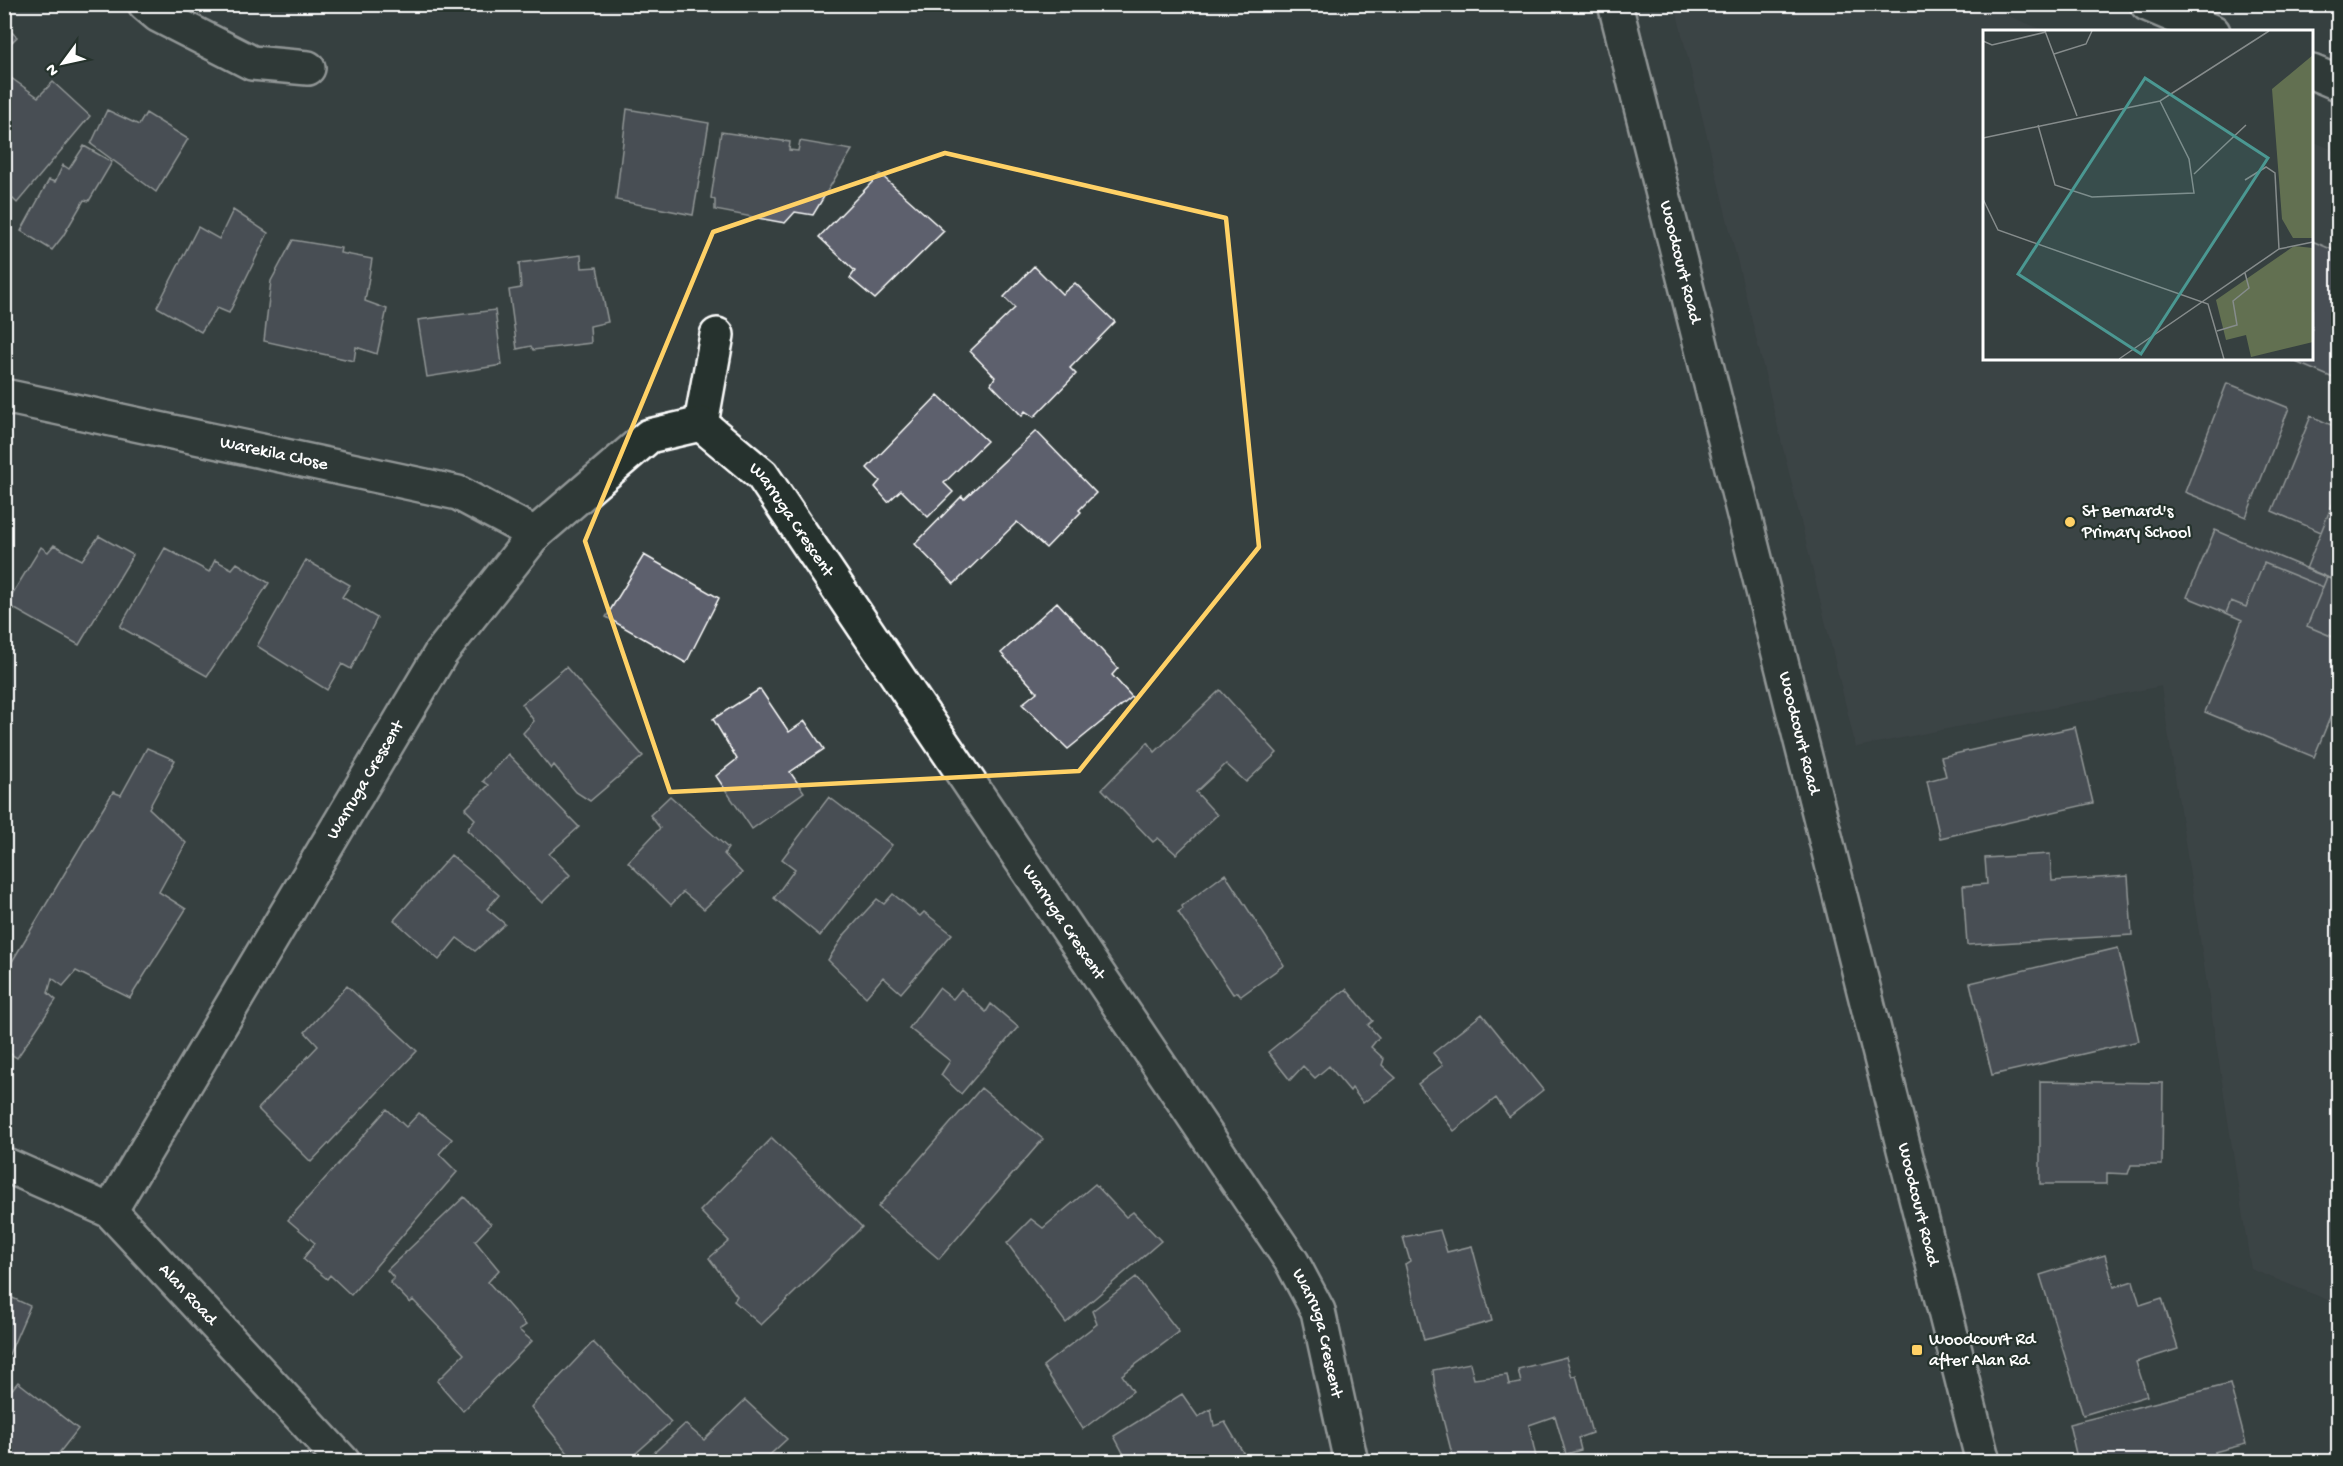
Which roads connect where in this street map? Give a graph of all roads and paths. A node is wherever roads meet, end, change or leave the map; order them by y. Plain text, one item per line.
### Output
1 (145, 4) edge
2 (1615, 4) edge
3 (2147, 4) edge
4 (2208, 30) edge
5 (308, 68) dead end
6 (2313, 72) edge
7 (2338, 83) edge
8 (717, 335) dead end
9 (4, 396) edge
10 (701, 424) junction
11 (535, 534) junction
12 (4, 1164) edge
13 (110, 1211) junction
14 (343, 1461) edge
15 (1351, 1461) edge
16 (1983, 1461) edge

1 - 5 street
2 - 16 street, Woodcourt Road
3 - 4 street
6 - 7 street
8 - 10 street
9 - 11 street, Warekila Close
10 - 11 street, Warruga Crescent
10 - 15 street, Warruga Crescent
11 - 13 street, Warruga Crescent
12 - 13 street, Alan Road
13 - 14 street, Alan Road

